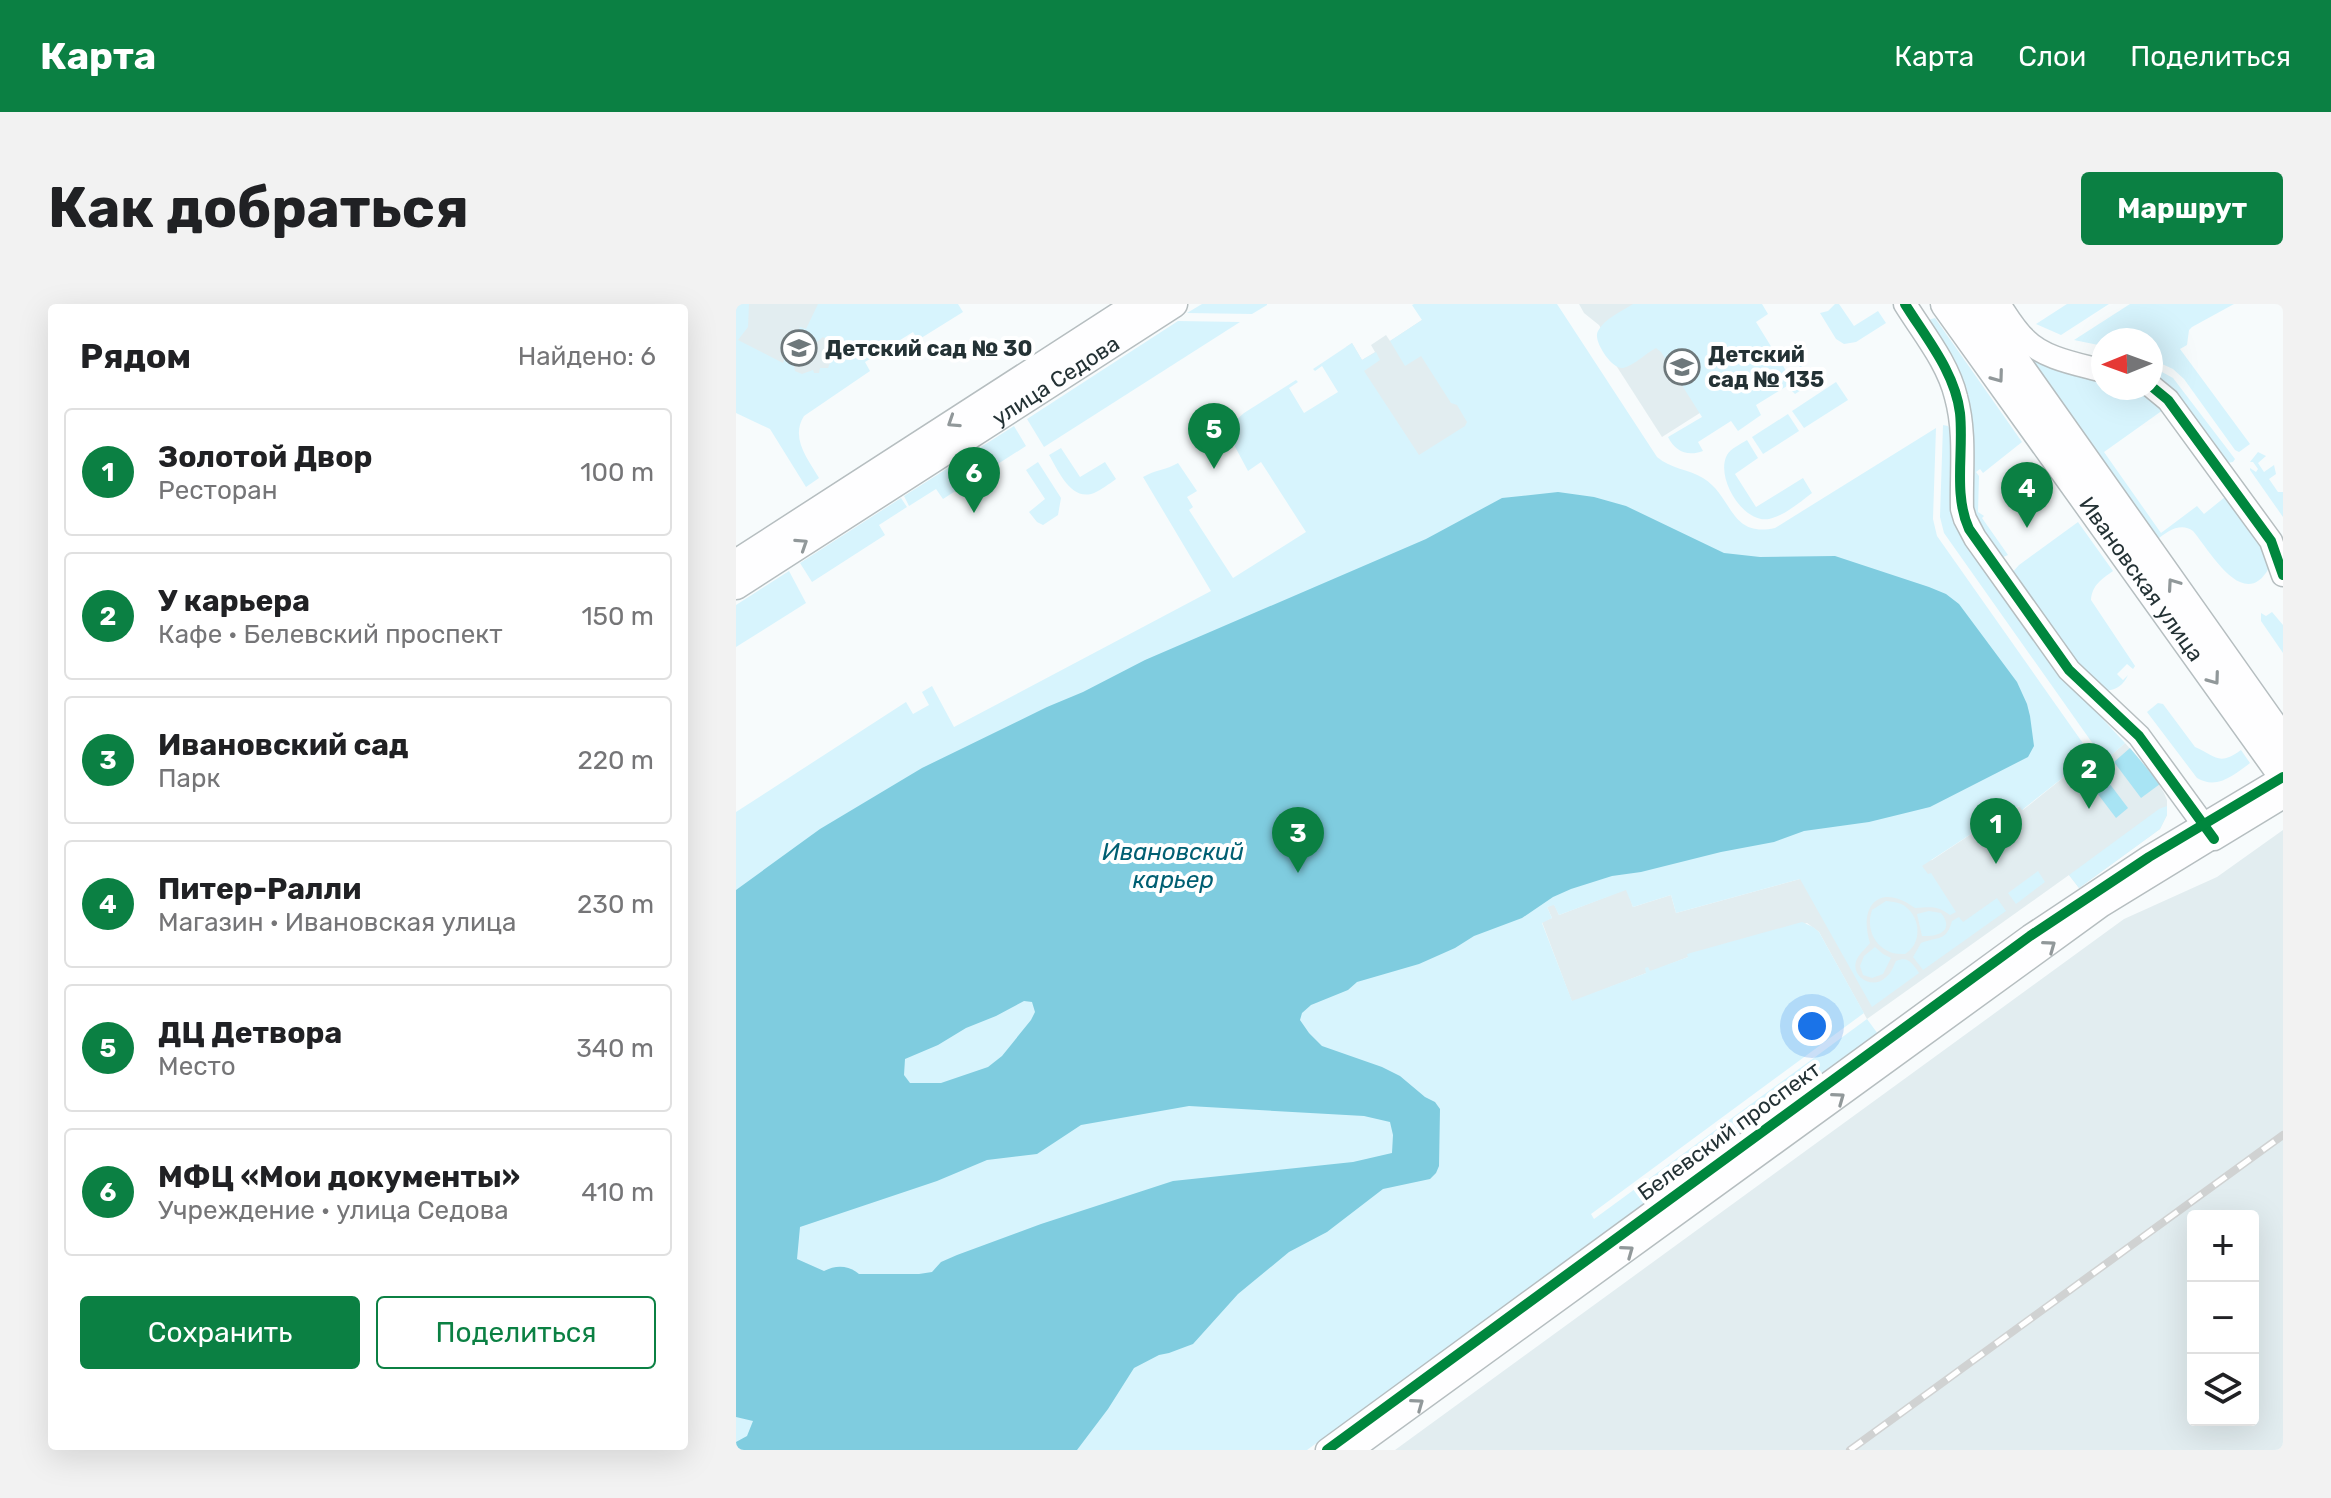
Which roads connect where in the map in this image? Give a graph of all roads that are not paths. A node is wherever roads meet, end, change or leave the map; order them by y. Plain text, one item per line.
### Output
1 (1137, 304) edge
2 (1174, 304) edge
3 (1905, 304) edge
4 (1945, 304) edge
5 (1975, 304) edge
6 (1999, 304) edge
7 (2091, 367) edge
8 (2163, 396) edge
9 (736, 563) edge
10 (2283, 575) edge
11 (736, 586) edge
12 (2277, 743) edge
13 (2283, 776) edge
14 (2283, 797) edge
15 (2209, 832) junction
16 (1327, 1450) edge
17 (1355, 1450) edge

1 -> 9 main road, улица Седова
11 -> 2 main road, улица Седова
3 - 15 street
4 -> 12 main road, Ивановская улица
12 -> 5 main road, Ивановская улица
6 - 7 street
8 - 10 street
12 - 13 main road, Ивановская улица
13 - 15 street, Белевский проспект
14 - 15 street, Белевский проспект
15 - 16 street, Белевский проспект
17 -> 15 street, Белевский проспект

